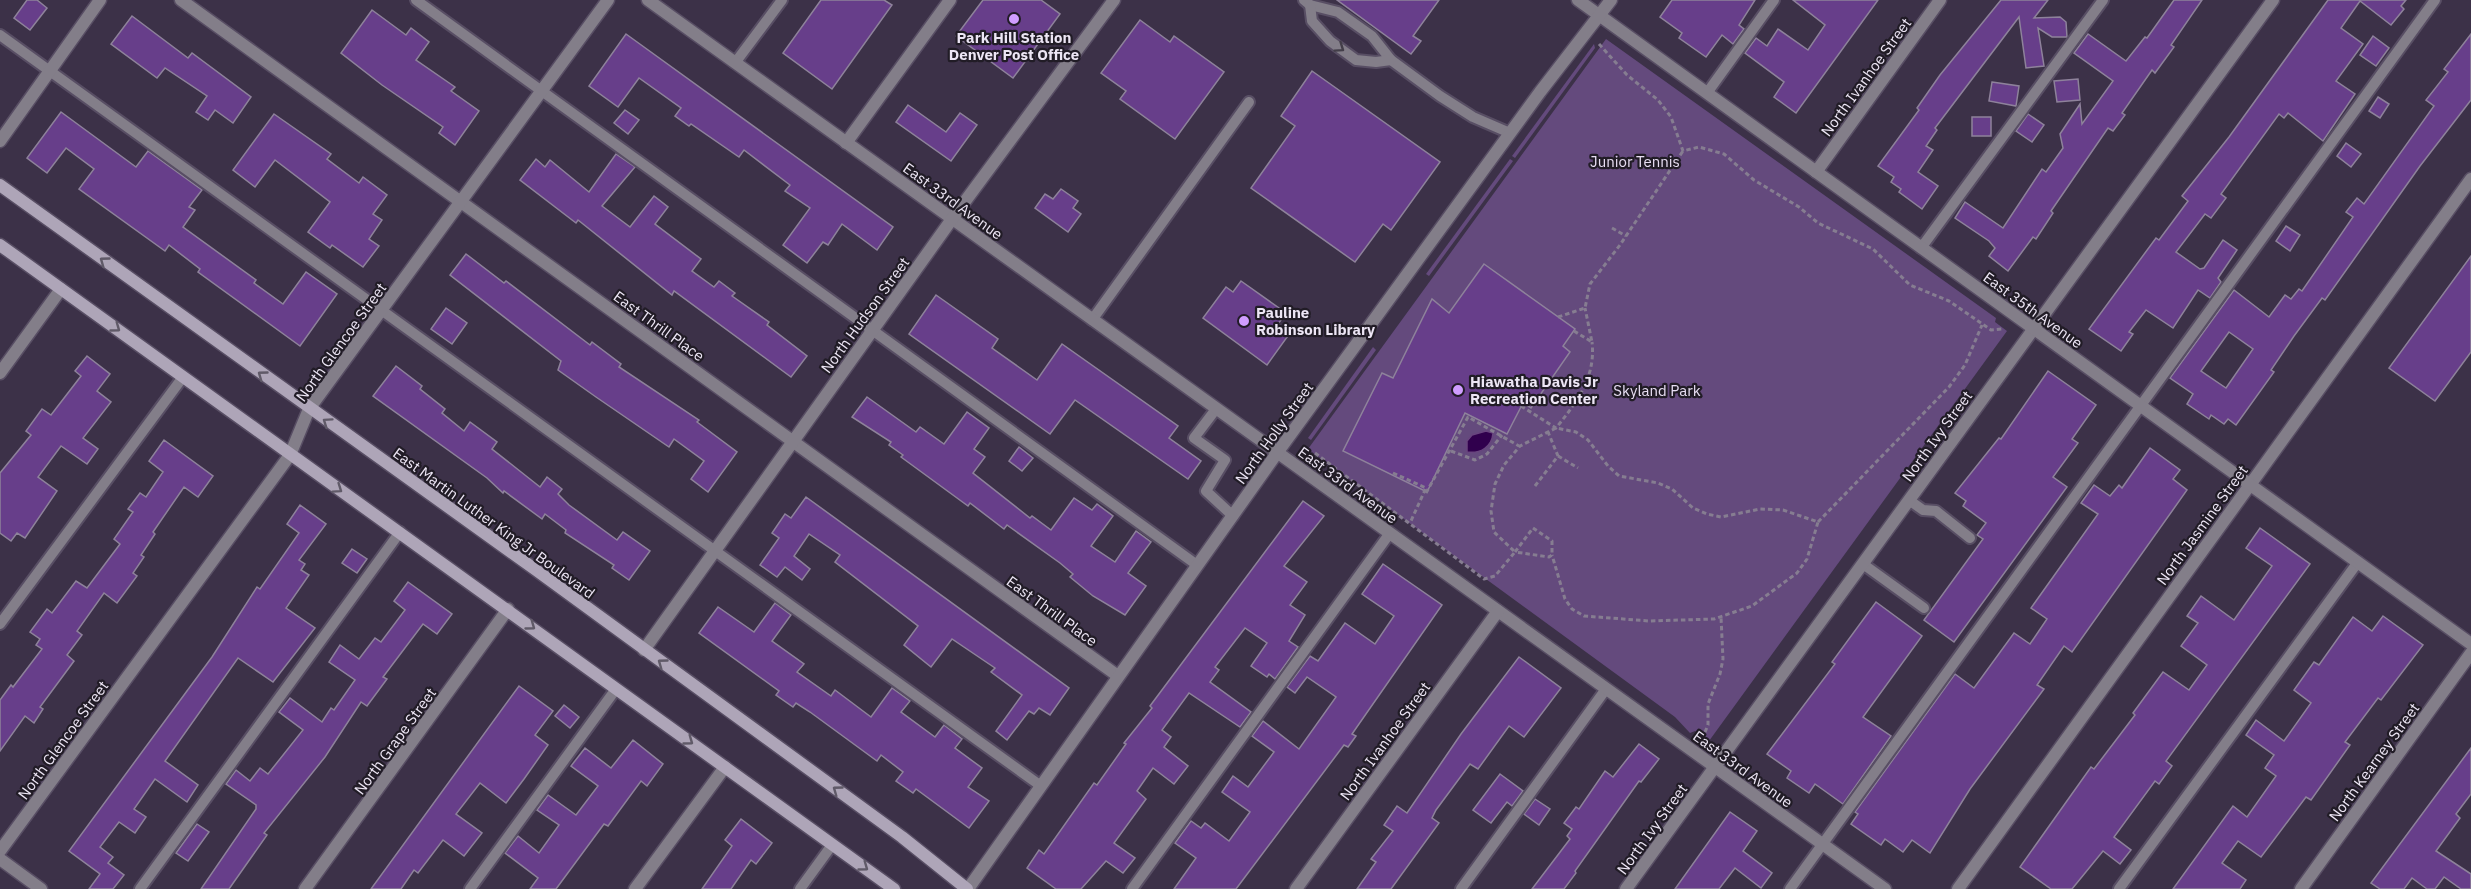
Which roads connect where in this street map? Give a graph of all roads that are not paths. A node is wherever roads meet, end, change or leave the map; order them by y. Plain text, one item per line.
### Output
1 (100, 0) edge
2 (181, 0) edge
3 (417, 0) edge
4 (608, 0) edge
5 (648, 0) edge
6 (782, 0) edge
7 (950, 0) edge
8 (1114, 0) edge
9 (1578, 0) edge
10 (1611, 0) edge
11 (1774, 0) edge
12 (1940, 0) edge
13 (2103, 0) edge
14 (2272, 0) edge
15 (2435, 0) edge
16 (1307, 2) edge
17 (1600, 16) junction
18 (0, 34) edge
19 (1391, 60) junction
20 (735, 63) junction
21 (50, 71) junction
22 (542, 90) junction
23 (1707, 93) junction
24 (1249, 102) dead end
25 (1510, 133) junction
26 (0, 141) edge
27 (846, 143) junction
28 (1816, 172) junction
29 (2471, 179) edge
30 (0, 185) edge
31 (461, 201) junction
32 (952, 219) junction
33 (0, 245) edge
34 (1922, 248) junction
35 (61, 289) junction
36 (382, 310) junction
37 (1092, 320) junction
38 (873, 329) junction
39 (2034, 329) junction
40 (0, 373) edge
41 (183, 376) junction
42 (2140, 405) junction
43 (309, 409) junction
44 (1216, 409) junction
45 (792, 441) junction
46 (1277, 453) junction
47 (290, 455) junction
48 (2250, 485) junction
49 (1910, 500) junction
50 (1233, 516) junction
51 (400, 532) junction
52 (1390, 533) junction
53 (1970, 538) dead end
54 (714, 552) junction
55 (2358, 562) junction
56 (1863, 564) junction
57 (1197, 565) junction
58 (1924, 608) dead end
59 (508, 609) junction
60 (1497, 611) junction
61 (0, 624) edge
62 (2471, 644) edge
63 (644, 650) junction
64 (2471, 653) edge
65 (1118, 676) junction
66 (616, 689) junction
67 (1606, 689) junction
68 (725, 767) junction
69 (1715, 767) junction
70 (1041, 786) junction
71 (1822, 844) junction
72 (832, 845) junction
73 (0, 852) edge
74 (0, 859) edge
75 (41, 889) edge
76 (140, 889) edge
77 (305, 889) edge
78 (470, 889) edge
79 (635, 889) edge
80 (800, 889) edge
81 (894, 889) edge
82 (967, 889) edge
83 (1132, 889) edge
84 (1296, 889) edge
85 (1461, 889) edge
86 (1626, 889) edge
87 (1790, 889) edge
88 (1885, 889) edge
89 (1958, 889) edge
90 (2119, 889) edge
91 (2301, 889) edge

1 - 21 street
2 - 31 street, East Thrill Place
3 - 22 lane
4 - 22 street, North Glencoe Street
5 - 20 street, East 33rd Avenue
6 - 20 lane
7 - 27 street
8 - 32 street, North Hudson Street
9 - 17 street, East 35th Avenue
10 - 17 street, North Holly Street
11 - 23 lane
12 - 28 street, North Ivanhoe Street
13 - 34 lane
14 - 39 street, North Ivy Street
15 - 42 lane
16 - 19 lane
16 -> 19 lane
17 - 23 street, East 35th Avenue
17 - 25 street, North Holly Street
18 - 21 lane
19 - 25 lane
20 - 27 street, East 33rd Avenue
21 - 26 street
21 - 36 lane
22 - 31 street, North Glencoe Street
22 - 38 lane
23 - 28 street, East 35th Avenue
24 - 37 lane
25 - 46 street, North Holly Street
27 - 32 street, East 33rd Avenue
28 - 34 street, East 35th Avenue
29 - 48 street, North Jasmine Street
43 -> 30 main road, East Martin Luther King Jr Boulevard
31 - 36 street, North Glencoe Street
31 - 45 street, East Thrill Place
32 - 37 street, East 33rd Avenue
32 - 38 street, North Hudson Street
33 - 35 main road
34 - 39 street, East 35th Avenue
35 - 40 street
35 -> 41 main road
36 - 43 street, North Glencoe Street
36 - 54 lane
37 - 44 street, East 33rd Avenue
38 - 45 street, North Hudson Street
38 - 57 lane
39 - 42 street, East 35th Avenue
39 - 49 street, North Ivy Street
41 - 47 main road
41 - 61 lane
42 - 48 street, East 35th Avenue
42 - 71 lane
43 - 47 street, North Glencoe Street
63 -> 43 main road, East Martin Luther King Jr Boulevard
44 - 46 street, East 33rd Avenue
44 - 50 lane
45 - 54 street, North Hudson Street
45 - 65 street, East Thrill Place
46 - 50 street, North Holly Street
46 - 52 street, East 33rd Avenue
47 -> 51 main road
47 - 73 street, North Glencoe Street
48 - 55 street, East 35th Avenue
48 - 89 street, North Jasmine Street
49 - 53 lane
49 - 56 street, North Ivy Street
50 - 57 street, North Holly Street
51 - 59 main road
51 - 76 lane
52 - 60 street, East 33rd Avenue
52 - 83 lane
54 - 63 street, North Hudson Street
54 - 70 lane
55 - 62 street, East 35th Avenue
55 - 90 lane
56 - 58 lane
56 - 69 street, North Ivy Street
57 - 65 street, North Holly Street
59 -> 66 main road
59 - 77 street, North Grape Street
60 - 67 street, East 33rd Avenue
60 - 84 street, North Ivanhoe Street
82 -> 63 main road, East Martin Luther King Jr Boulevard
64 - 91 street, North Kearney Street
65 - 70 street, North Holly Street
66 -> 68 main road
66 - 78 lane
67 - 69 street, East 33rd Avenue
67 - 85 lane
68 - 72 main road
68 - 79 street
69 - 71 street, East 33rd Avenue
69 - 86 street, North Ivy Street
70 - 82 street, North Holly Street
71 - 87 lane
71 - 88 street, East 33rd Avenue
72 - 80 lane
72 -> 81 main road
74 - 75 street

